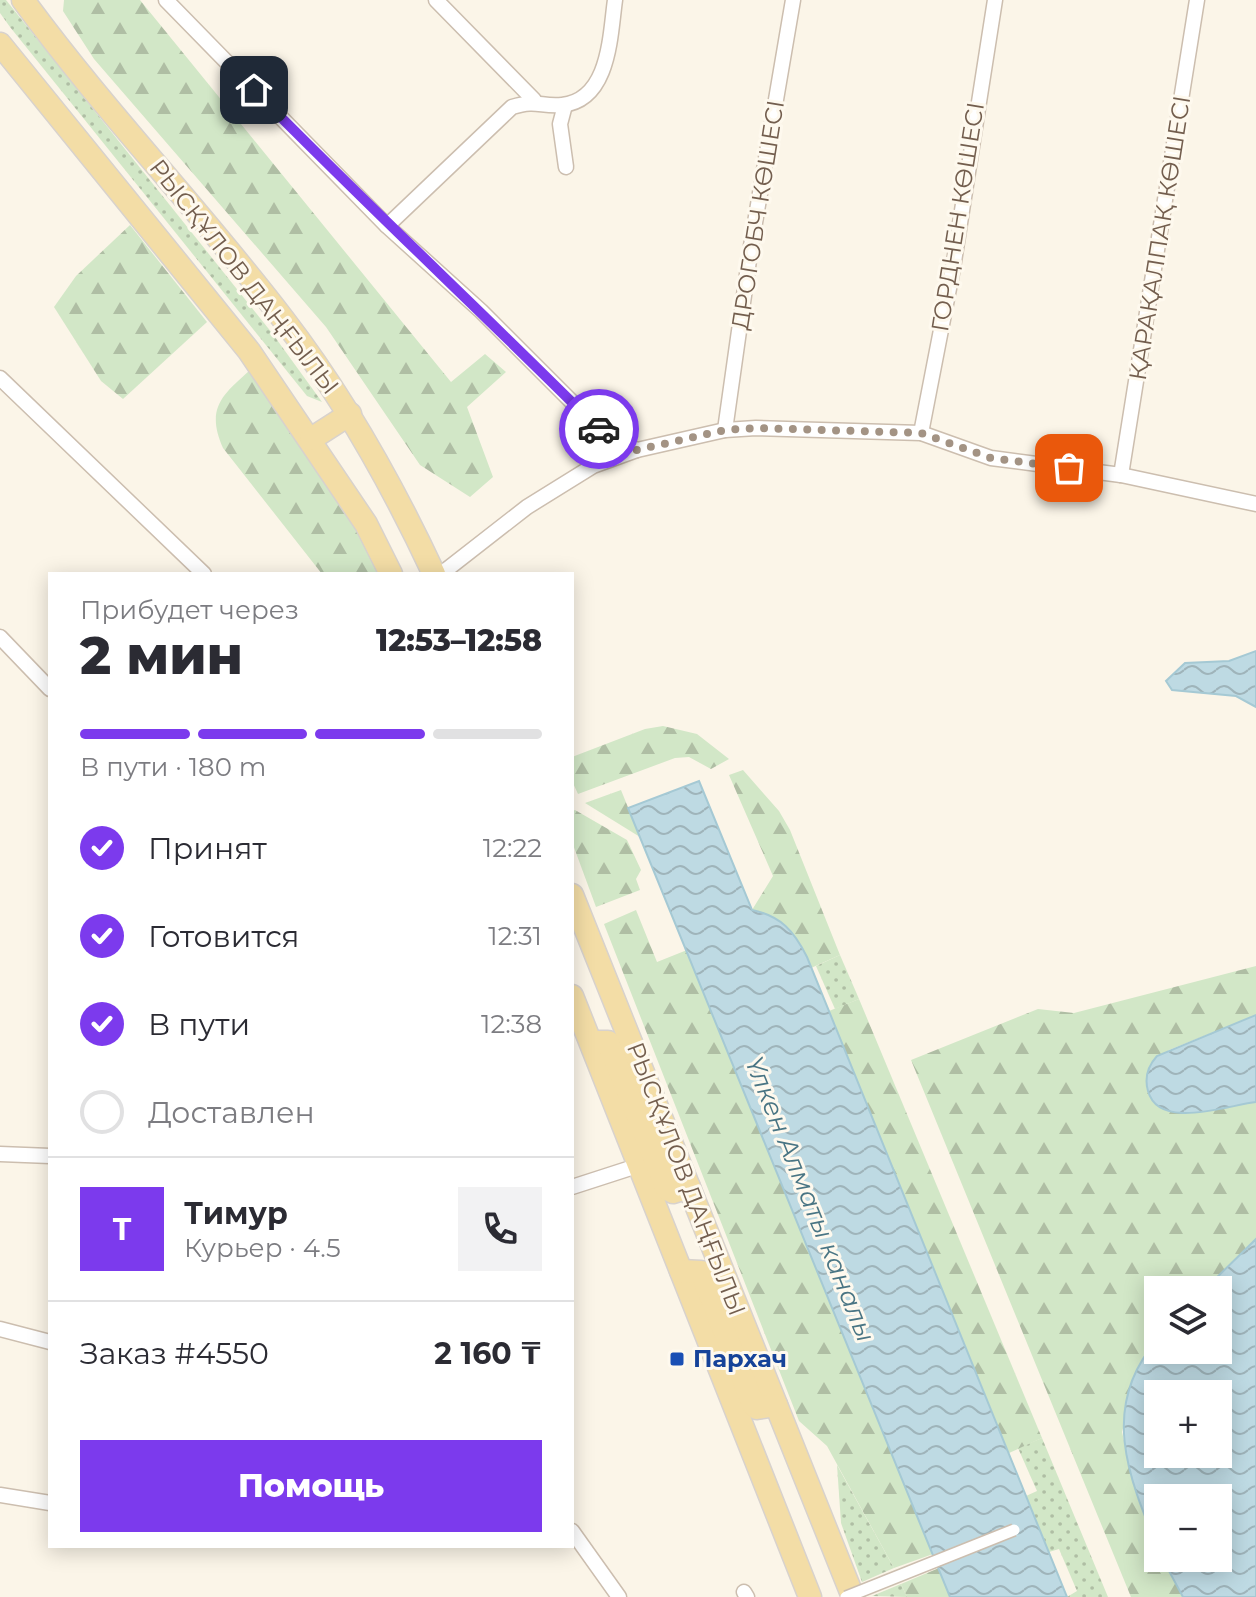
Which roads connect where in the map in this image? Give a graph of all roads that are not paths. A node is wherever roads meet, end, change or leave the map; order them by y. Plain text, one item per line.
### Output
1 (23, 0) edge
2 (166, 0) edge
3 (436, 0) edge
4 (615, 0) edge
5 (793, 0) edge
6 (995, 0) edge
7 (1197, 0) edge
8 (0, 44) edge
9 (534, 100) junction
10 (565, 105) junction
11 (566, 167) dead end
12 (387, 226) junction
13 (0, 378) edge
14 (350, 414) junction
15 (725, 430) junction
16 (921, 433) junction
17 (311, 439) junction
18 (637, 450) junction
19 (1121, 475) junction
20 (1256, 504) edge
21 (202, 572) edge
22 (390, 572) edge
23 (433, 572) edge
24 (444, 572) edge
25 (0, 637) edge
26 (48, 687) edge
27 (574, 900) edge
28 (574, 1001) edge
29 (591, 1042) junction
30 (0, 1154) edge
31 (48, 1156) edge
32 (640, 1165) junction
33 (574, 1186) edge
34 (689, 1187) junction
35 (681, 1271) junction
36 (0, 1329) edge
37 (48, 1341) edge
38 (776, 1405) junction
39 (0, 1495) edge
40 (48, 1503) edge
41 (1014, 1530) dead end
42 (574, 1534) edge
43 (619, 1597) edge
44 (810, 1597) edge
45 (846, 1597) edge
46 (853, 1597) edge

1 - 14 main road, РЫСҚҰЛОВ ДАҢҒЫЛЫ
2 - 12 street
3 - 9 street
4 - 10 street
5 - 15 street, ДРОГОБЧ КӨШЕСІ
6 - 16 street, ГОРДНЕН КӨШЕСІ
7 - 19 street, ҚАРАҚАЛПАҚ КӨШЕСІ
8 - 17 main road, РЫСҚҰЛОВ ДАҢҒЫЛЫ
9 - 10 street
9 - 12 street
10 - 11 street
12 - 18 street
13 - 21 street
14 - 17 main road
14 - 23 main road, РЫСҚҰЛОВ ДАҢҒЫЛЫ
15 - 16 street
15 - 18 street
16 - 19 street
17 - 22 main road, РЫСҚҰЛОВ ДАҢҒЫЛЫ
18 - 24 street
19 - 20 street
25 - 26 street
27 - 34 main road, РЫСҚҰЛОВ ДАҢҒЫЛЫ
28 - 29 main road, РЫСҚҰЛОВ ДАҢҒЫЛЫ
29 - 32 main road, РЫСҚҰЛОВ ДАҢҒЫЛЫ
29 - 34 main road
30 - 31 street
32 - 33 street
32 - 35 main road, РЫСҚҰЛОВ ДАҢҒЫЛЫ
34 - 38 main road, РЫСҚҰЛОВ ДАҢҒЫЛЫ
35 - 38 main road
35 - 44 main road, РЫСҚҰЛОВ ДАҢҒЫЛЫ
36 - 37 street
38 - 46 main road, РЫСҚҰЛОВ ДАҢҒЫЛЫ
39 - 40 street
41 - 45 street, bridge
42 - 43 street

